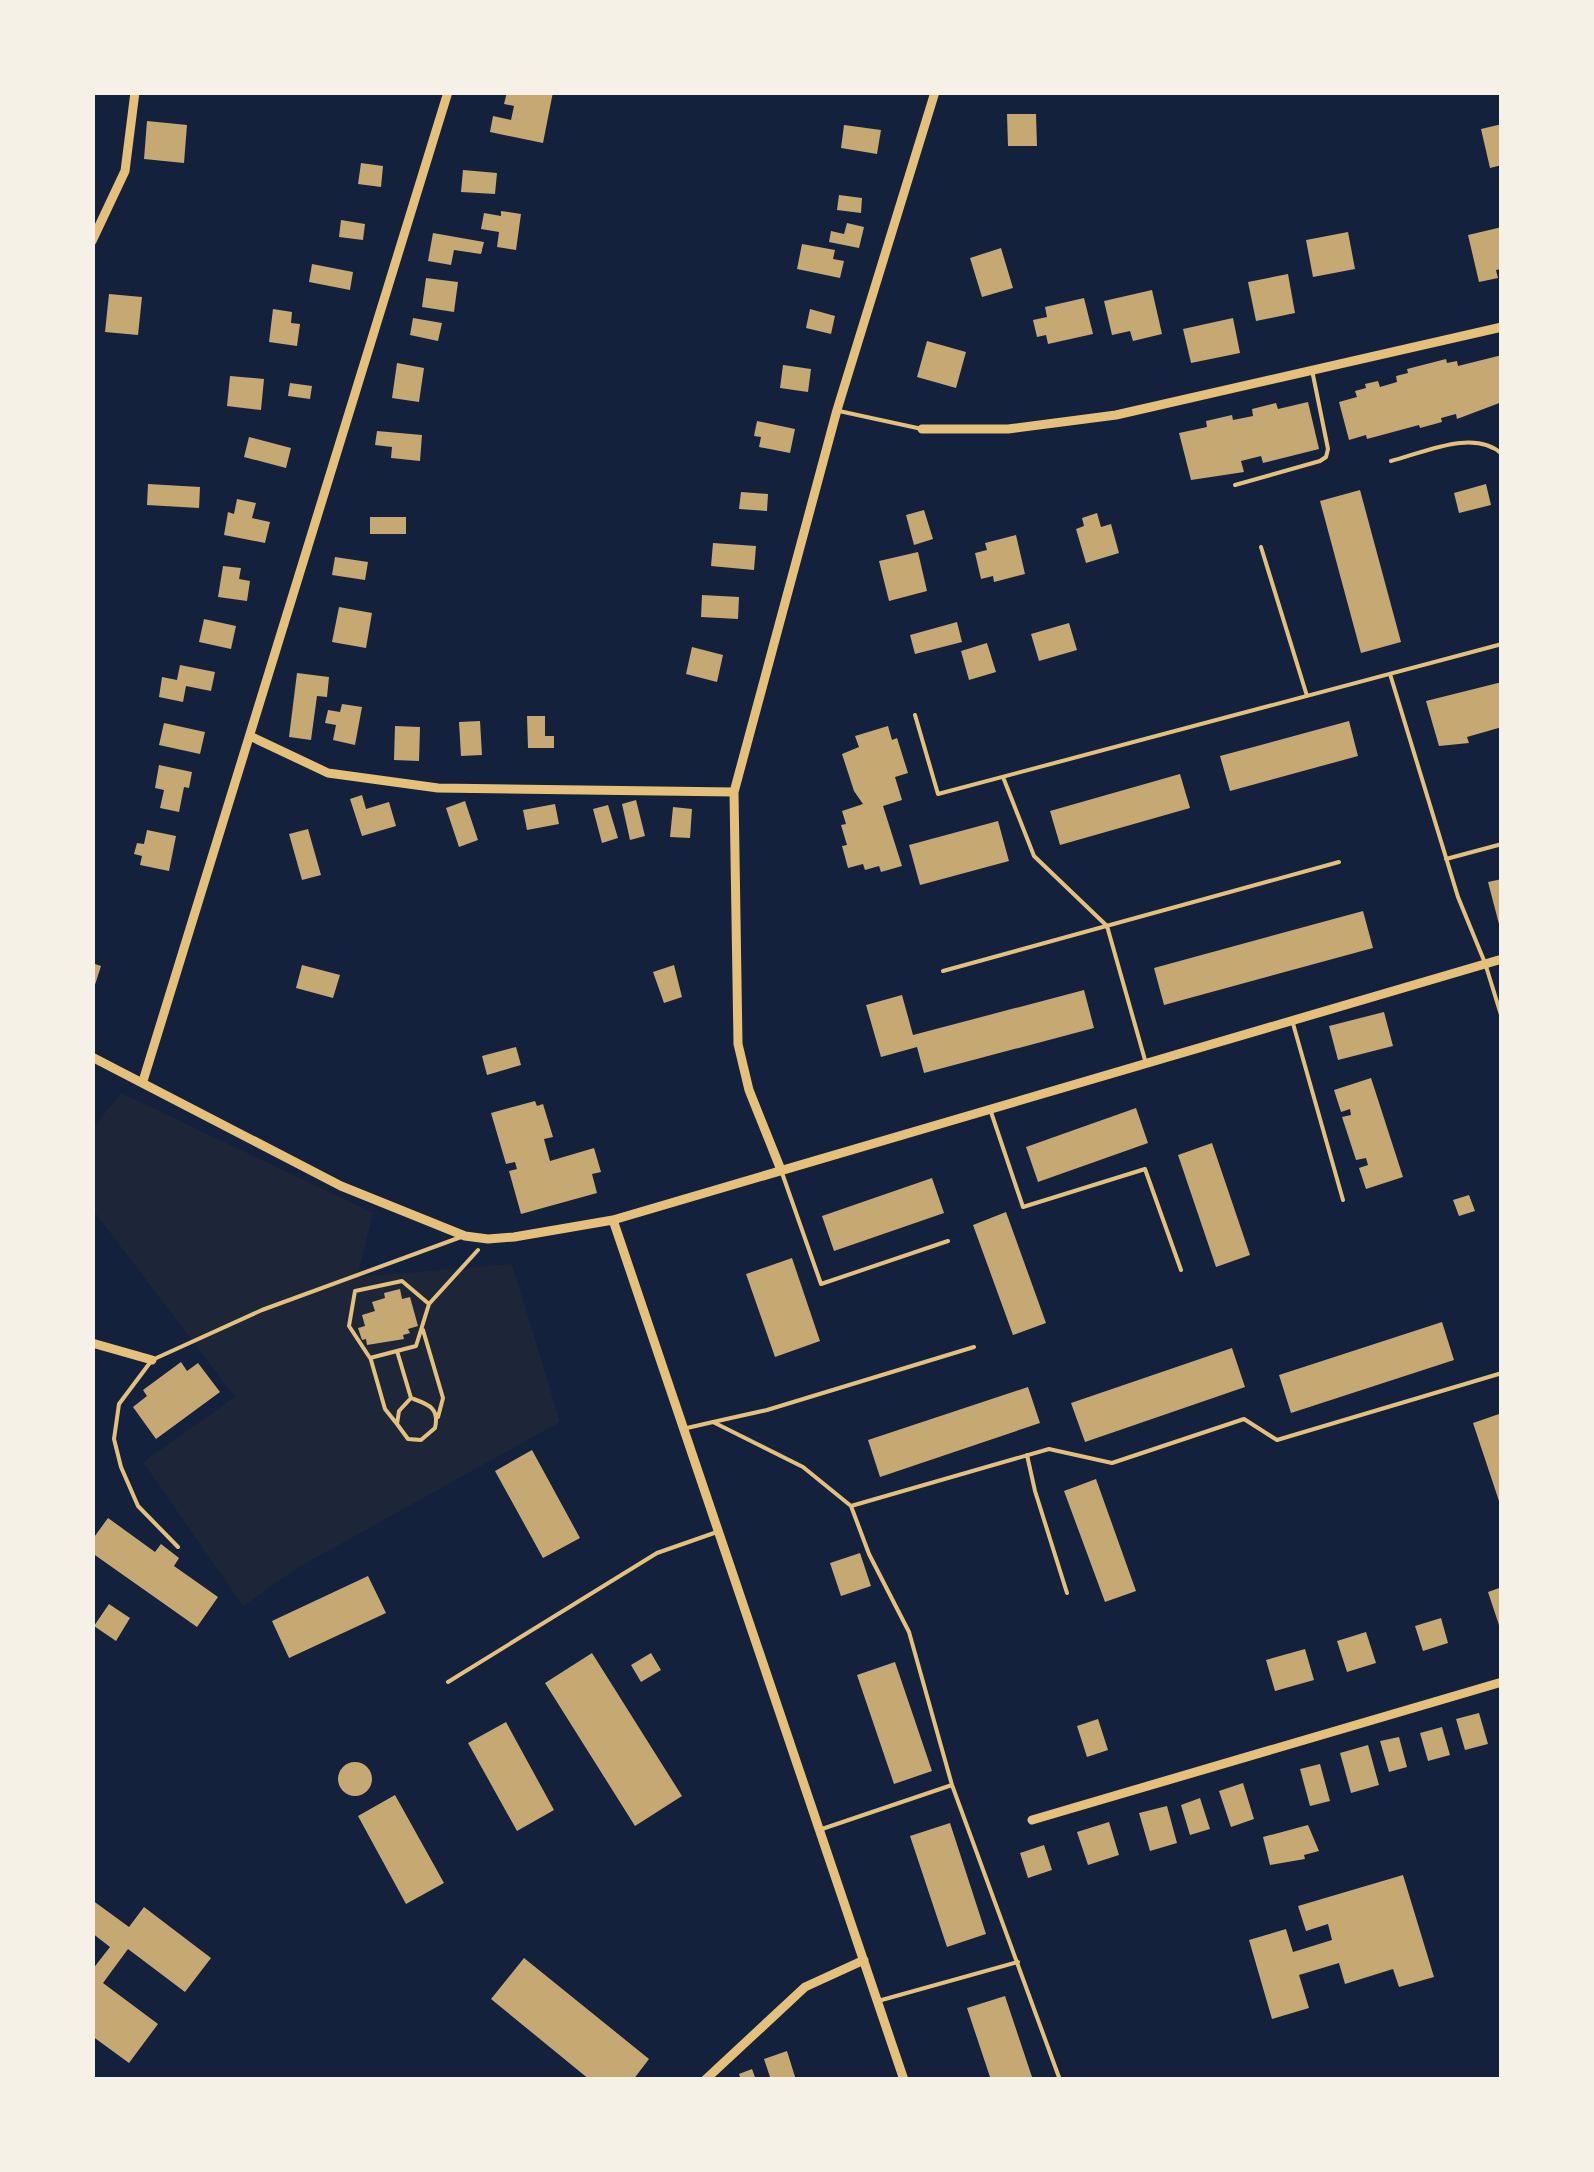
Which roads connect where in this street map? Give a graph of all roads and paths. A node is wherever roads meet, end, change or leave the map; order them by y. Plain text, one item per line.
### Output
1 (134, 92) edge
2 (448, 92) edge
3 (935, 92) edge
4 (92, 242) edge
5 (1502, 327) edge
6 (1312, 370) junction
7 (837, 410) junction
8 (922, 429) joint
9 (1502, 454) edge
10 (1391, 461) dead end
11 (1234, 485) dead end
12 (1261, 548) dead end
13 (1502, 644) edge
14 (1390, 674) junction
15 (1308, 696) junction
16 (915, 715) dead end
17 (250, 736) junction
18 (1003, 777) junction
19 (734, 792) junction
20 (1502, 844) edge
21 (1446, 860) junction
22 (1339, 862) dead end
23 (1107, 926) junction
24 (1502, 959) edge
25 (1485, 964) junction
26 (943, 971) dead end
27 (1502, 1018) edge
28 (1292, 1020) junction
29 (92, 1057) edge
30 (1146, 1063) junction
31 (143, 1081) junction
32 (990, 1109) junction
33 (781, 1170) junction
34 (1343, 1200) dead end
35 (613, 1220) junction
36 (465, 1236) junction
37 (488, 1240) junction
38 (948, 1241) dead end
39 (1181, 1270) dead end
40 (429, 1304) junction
41 (422, 1327) junction
42 (92, 1343) edge
43 (974, 1347) dead end
44 (397, 1351) junction
45 (370, 1358) junction
46 (152, 1360) junction
47 (1502, 1373) edge
48 (410, 1398) junction
49 (437, 1422) junction
50 (713, 1422) junction
51 (397, 1424) junction
52 (682, 1429) junction
53 (1027, 1455) junction
54 (851, 1506) junction
55 (717, 1532) junction
56 (178, 1547) dead end
57 (1067, 1593) dead end
58 (448, 1682) dead end
59 (1502, 1682) edge
60 (952, 1785) junction
61 (1032, 1820) dead end
62 (819, 1830) junction
63 (864, 1960) junction
64 (1020, 1962) junction
65 (878, 2001) junction
66 (706, 2080) edge
67 (904, 2080) edge
68 (1060, 2080) edge

1 - 4 street
2 - 17 street
3 - 7 street
5 - 6 street
6 - 8 street
6 - 11 lane
7 - 8 lane
7 - 19 street
9 - 10 lane
12 - 15 lane
13 - 14 lane
14 - 15 lane
14 - 21 lane
15 - 18 lane
16 - 18 lane
17 - 19 street
17 - 31 street
18 - 23 lane
19 - 33 street
20 - 21 lane
21 - 25 lane
22 - 23 lane
23 - 26 lane
23 - 30 lane
24 - 25 street
25 - 27 lane
25 - 28 street
28 - 30 street
28 - 34 lane
29 - 31 street
30 - 32 street
31 - 36 street
32 - 33 street
32 - 39 lane
33 - 35 street
33 - 38 lane
35 - 37 street
35 - 52 street
36 - 37 street
36 - 46 lane
37 - 40 path
40 - 41 path
40 - 45 path
41 - 44 path
41 - 49 path
42 - 46 street
43 - 50 lane
44 - 45 path
44 - 48 path
45 - 51 path
46 - 56 lane
47 - 53 lane
48 - 49 path
48 - 51 path
49 - 51 path
50 - 52 lane
50 - 54 lane
52 - 55 street
53 - 54 lane
53 - 57 lane
54 - 60 lane
55 - 58 lane
55 - 62 street
59 - 61 street
60 - 62 lane
60 - 64 lane
62 - 63 street
63 - 65 street
63 - 66 street
64 - 65 lane
64 - 68 lane
65 - 67 street

